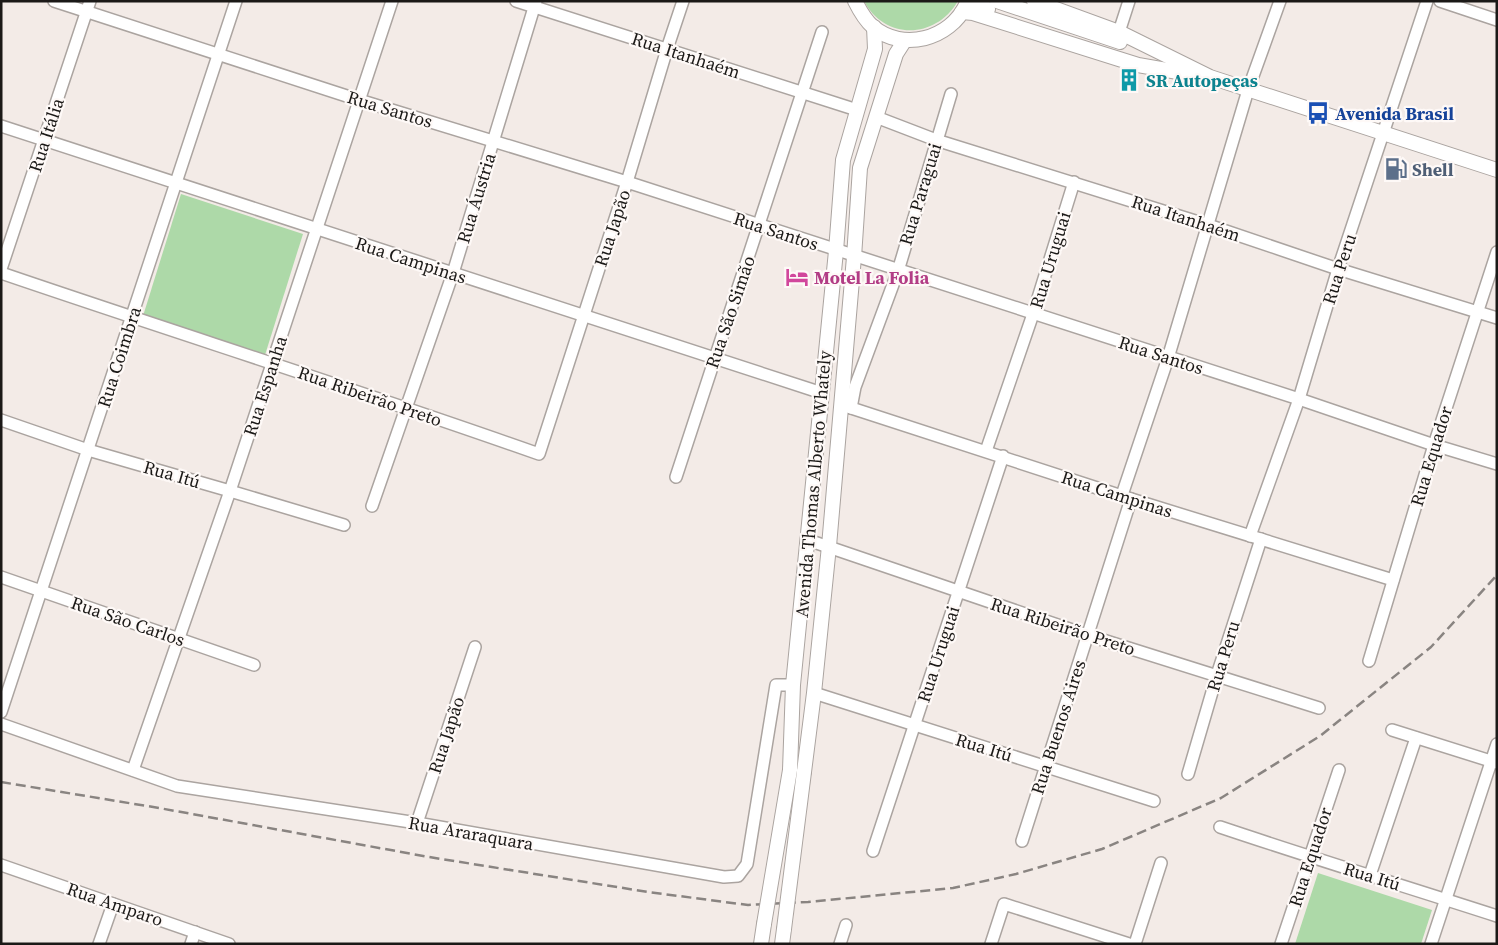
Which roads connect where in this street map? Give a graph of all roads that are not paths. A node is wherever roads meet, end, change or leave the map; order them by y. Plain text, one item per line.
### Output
1 (54, 1) edge
2 (236, 1) edge
3 (392, 1) edge
4 (516, 1) edge
5 (683, 1) edge
6 (855, 1) edge
7 (997, 1) edge
8 (1034, 1) edge
9 (1129, 1) edge
10 (1280, 1) edge
11 (1427, 1) edge
12 (1440, 1) edge
13 (535, 4) edge
14 (966, 5) edge
15 (89, 6) edge
16 (1497, 20) edge
17 (874, 27) junction
18 (822, 32) dead end
19 (1119, 32) junction
20 (1073, 33) junction
21 (905, 40) junction
22 (667, 49) junction
23 (218, 55) junction
24 (1176, 66) junction
25 (1248, 90) junction
26 (802, 93) junction
27 (951, 94) dead end
28 (359, 100) junction
29 (857, 110) junction
30 (876, 118) junction
31 (1, 126) edge
32 (1384, 134) junction
33 (44, 140) junction
34 (494, 140) junction
35 (936, 140) junction
36 (1497, 170) edge
37 (627, 182) junction
38 (1074, 182) junction
39 (176, 183) junction
40 (1208, 224) junction
41 (759, 226) junction
42 (317, 229) junction
43 (836, 251) junction
44 (1497, 252) edge
45 (854, 257) junction
46 (1, 269) edge
47 (1338, 269) junction
48 (898, 271) junction
49 (453, 273) junction
50 (1, 274) edge
51 (1476, 312) junction
52 (1033, 314) junction
53 (584, 316) junction
54 (132, 318) junction
55 (1497, 318) edge
56 (1168, 358) junction
57 (714, 359) junction
58 (272, 363) junction
59 (822, 393) junction
60 (1299, 399) junction
61 (846, 406) junction
62 (406, 407) junction
63 (1, 420) edge
64 (1434, 445) junction
65 (88, 450) junction
66 (986, 450) junction
67 (539, 454) joint
68 (1002, 456) junction
69 (1497, 464) edge
70 (676, 477) dead end
71 (230, 491) junction
72 (1127, 497) junction
73 (372, 506) dead end
74 (344, 526) dead end
75 (1256, 538) junction
76 (808, 540) junction
77 (829, 546) junction
78 (1, 577) edge
79 (1393, 580) junction
80 (41, 591) junction
81 (958, 592) junction
82 (1087, 635) junction
83 (178, 639) junction
84 (475, 647) dead end
85 (1369, 661) dead end
86 (254, 665) dead end
87 (1217, 675) junction
88 (793, 685) junction
89 (814, 693) junction
90 (1319, 708) dead end
91 (1, 712) edge
92 (1, 724) edge
93 (914, 725) junction
94 (1392, 730) dead end
95 (1416, 738) junction
96 (1497, 744) edge
97 (1494, 762) edge
98 (1045, 766) junction
99 (133, 770) junction
100 (1339, 770) dead end
101 (797, 771) junction
102 (1188, 774) dead end
103 (1154, 801) dead end
104 (417, 823) junction
105 (1220, 826) dead end
106 (1022, 841) dead end
107 (873, 851) dead end
108 (1310, 857) junction
109 (1162, 863) dead end
110 (1, 865) edge
111 (1370, 874) junction
112 (1445, 899) junction
113 (113, 904) junction
114 (1497, 916) edge
115 (846, 925) dead end
116 (195, 932) junction
117 (99, 944) edge
118 (191, 944) edge
119 (229, 944) edge
120 (761, 944) edge
121 (782, 944) edge
122 (840, 944) edge
123 (991, 944) edge
124 (1130, 944) edge
125 (1135, 944) edge
126 (1282, 944) edge
127 (1431, 944) edge

1 - 15 street, Rua Santos
2 - 23 street, Rua Coimbra
3 - 28 street, Rua Espanha
4 - 13 street, Rua Itanhaém
5 - 22 street, Rua Japão
6 - 17 main road
7 - 20 main road
8 - 19 main road
9 - 19 street
10 - 25 street, Rua Buenos Aires
11 - 32 street, Rua Peru
12 - 16 street
13 - 22 street, Rua Itanhaém
13 - 34 street, Rua Áustria
14 - 20 main road
14 - 21 main road
14 - 24 main road
15 - 23 street, Rua Santos
15 - 33 street, Rua Itália
17 - 21 main road
17 - 29 main road, Avenida Thomas Alberto Whately
18 - 26 street, Rua São Simão
19 - 24 main road
20 - 24 main road
21 - 30 main road, Avenida Thomas Alberto Whately
22 - 26 street, Rua Itanhaém
22 - 37 street, Rua Japão
23 - 28 street, Rua Santos
23 - 39 street, Rua Coimbra
24 - 25 main road
25 - 32 main road
25 - 40 street, Rua Buenos Aires
26 - 29 street, Rua Itanhaém
26 - 41 street, Rua São Simão
27 - 35 street, Rua Paraguai
28 - 34 street, Rua Santos
28 - 42 street, Rua Espanha
29 - 43 main road, Avenida Thomas Alberto Whately
30 - 35 street, Rua Itanhaém
30 - 45 main road, Avenida Thomas Alberto Whately
31 - 33 street, Rua Campinas
32 - 36 main road
32 - 47 street, Rua Peru
33 - 39 street, Rua Campinas
33 - 46 street, Rua Itália
34 - 37 street, Rua Santos
34 - 49 street, Rua Áustria
35 - 38 street, Rua Itanhaém
35 - 48 street, Rua Paraguai
37 - 41 street, Rua Santos
37 - 53 street, Rua Japão
38 - 40 street, Rua Itanhaém
38 - 52 street, Rua Uruguai
39 - 42 street, Rua Campinas
39 - 54 street, Rua Coimbra
40 - 47 street, Rua Itanhaém
40 - 56 street, Rua Buenos Aires
41 - 43 street, Rua Santos
41 - 57 street, Rua São Simão
42 - 49 street, Rua Campinas
42 - 58 street, Rua Espanha
43 - 45 street, Rua Santos
43 - 59 main road, Avenida Thomas Alberto Whately
44 - 51 street, Rua Equador
45 - 48 street, Rua Santos
45 - 61 main road, Avenida Thomas Alberto Whately
47 - 51 street, Rua Itanhaém
47 - 60 street, Rua Peru
48 - 52 street, Rua Santos
48 - 61 street, Rua Paraguai
49 - 53 street, Rua Campinas
49 - 62 street, Rua Áustria
50 - 54 street, Rua Ribeirão Preto
51 - 55 street, Rua Itanhaém
51 - 64 street, Rua Equador
52 - 56 street, Rua Santos
52 - 66 street, Rua Uruguai
53 - 57 street, Rua Campinas
53 - 67 street, Rua Japão
54 - 58 street, Rua Ribeirão Preto
54 - 65 street, Rua Coimbra
56 - 60 street, Rua Santos
56 - 72 street, Rua Buenos Aires
57 - 59 street, Rua Campinas
57 - 70 street, Rua São Simão
58 - 62 street, Rua Ribeirão Preto
58 - 71 street, Rua Espanha
59 - 76 main road, Avenida Thomas Alberto Whately
60 - 64 street, Rua Santos
60 - 75 street, Rua Peru
61 - 66 street, Rua Campinas
61 - 77 main road, Avenida Thomas Alberto Whately
62 - 67 street, Rua Ribeirão Preto
62 - 73 street, Rua Áustria
63 - 65 street, Rua Itú
64 - 69 street, Rua Santos
64 - 79 street, Rua Equador
65 - 71 street, Rua Itú
65 - 80 street, Rua Coimbra
66 - 68 street, Rua Campinas
68 - 72 street, Rua Campinas
68 - 81 street, Rua Uruguai
71 - 74 street, Rua Itú
71 - 83 street, Rua Espanha
72 - 75 street, Rua Campinas
72 - 82 street, Rua Buenos Aires
75 - 79 street, Rua Campinas
75 - 87 street, Rua Peru
76 - 77 street, Rua Ribeirão Preto
76 - 88 main road, Avenida Thomas Alberto Whately
77 - 81 street, Rua Ribeirão Preto
77 - 89 main road, Avenida Thomas Alberto Whately
78 - 80 street, Rua São Carlos
79 - 85 street, Rua Equador
80 - 83 street, Rua São Carlos
80 - 91 street, Rua Coimbra
81 - 82 street, Rua Ribeirão Preto
81 - 93 street, Rua Uruguai
82 - 87 street, Rua Ribeirão Preto
82 - 98 street, Rua Buenos Aires
83 - 86 street, Rua São Carlos
83 - 99 street, Rua Espanha
84 - 104 street, Rua Japão
87 - 90 street, Rua Ribeirão Preto
87 - 102 street, Rua Peru
88 - 101 main road, Avenida Thomas Alberto Whately
88 - 104 street, Rua Araraquara
89 - 93 street, Rua Itú
89 - 101 main road, Avenida Thomas Alberto Whately
92 - 99 street, Rua Araraquara
93 - 98 street, Rua Itú
93 - 107 street, Rua Uruguai
94 - 95 street
95 - 97 street
95 - 111 street
96 - 97 street
97 - 112 street
98 - 103 street, Rua Itú
98 - 106 street, Rua Buenos Aires
99 - 104 street, Rua Araraquara
100 - 108 street, Rua Equador
101 - 120 main road, Avenida Thomas Alberto Whately, bridge
101 - 121 main road, Avenida Thomas Alberto Whately, bridge
105 - 108 street, Rua Itú
108 - 111 street, Rua Itú
108 - 126 street, Rua Equador
109 - 125 street
110 - 113 street, Rua Amparo
111 - 112 street, Rua Itú
112 - 114 street, Rua Itú
112 - 127 street
113 - 116 street, Rua Amparo
113 - 117 street
115 - 122 street
116 - 118 street
116 - 119 street, Rua Amparo
123 - 124 street

